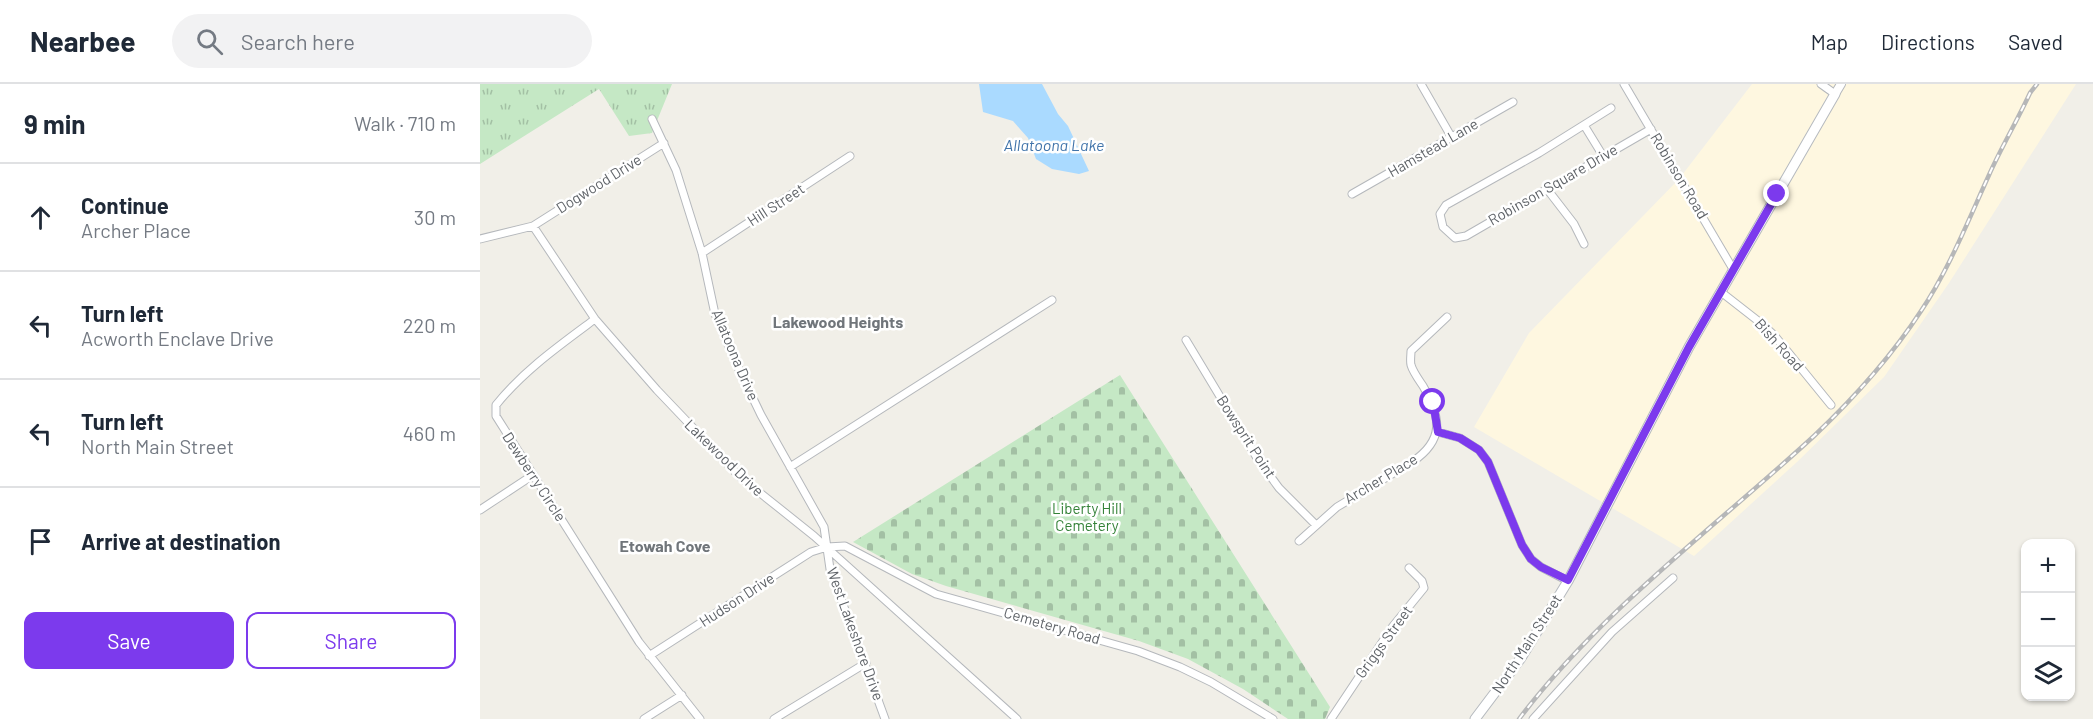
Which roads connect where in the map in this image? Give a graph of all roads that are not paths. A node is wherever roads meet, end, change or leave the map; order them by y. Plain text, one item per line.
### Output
1 (1421, 84) edge
2 (1624, 84) edge
3 (1821, 84) edge
4 (1841, 84) edge
5 (1835, 94) junction
6 (1513, 102) dead end
7 (1611, 108) dead end
8 (652, 119) dead end
9 (1584, 125) junction
10 (1651, 129) junction
11 (1452, 138) junction
12 (664, 143) junction
13 (850, 156) dead end
14 (1603, 156) junction
15 (1547, 189) junction
16 (1352, 194) dead end
17 (533, 226) junction
18 (480, 239) edge
19 (1584, 244) dead end
20 (702, 253) junction
21 (1733, 269) junction
22 (1721, 291) junction
23 (1052, 300) dead end
24 (1447, 317) dead end
25 (595, 319) junction
26 (1186, 340) dead end
27 (1831, 405) dead end
28 (1438, 432) junction
29 (790, 467) junction
30 (533, 475) junction
31 (480, 510) edge
32 (1316, 525) junction
33 (1299, 541) dead end
34 (827, 548) junction
35 (1409, 568) dead end
36 (1673, 578) dead end
37 (1568, 580) junction
38 (649, 656) junction
39 (866, 663) junction
40 (682, 695) junction
41 (1537, 718) edge
42 (644, 719) edge
43 (700, 719) edge
44 (774, 719) edge
45 (885, 719) edge
46 (1017, 719) edge
47 (1273, 719) edge
48 (1331, 719) edge
49 (1475, 719) edge

1 - 11 street
2 - 10 street, Robinson Road
3 - 5 street
4 - 5 street
5 - 21 main road, North Main Street
6 - 11 street, Hamstead Lane
7 - 9 street
8 - 12 street, Allatoona Drive
9 - 14 street
9 - 15 street, Robinson Square Drive
10 - 14 street, Robinson Square Drive
10 - 21 street, Robinson Road
11 - 16 street, Hamstead Lane
12 - 17 street, Dogwood Drive
12 - 20 street, Allatoona Drive
13 - 20 street, Hill Street
14 - 15 street, Robinson Square Drive
15 - 19 street
17 - 18 street
17 - 25 street, Lakewood Drive
20 - 29 street, Allatoona Drive
21 - 22 main road, North Main Street
22 - 27 street, Bish Road
22 - 37 main road, North Main Street
23 - 29 street
24 - 28 street
25 - 30 street, Dewberry Circle
25 - 34 street, Lakewood Drive
26 - 32 street, Bowsprit Point
28 - 32 street, Archer Place
28 - 37 street
29 - 34 street, Allatoona Drive
30 - 31 street
30 - 38 street, Dewberry Circle
32 - 33 street, Archer Place
34 - 38 street, Hudson Drive
34 - 39 street, West Lakeshore Drive
34 - 46 street, Lakewood Drive
34 - 47 street, Cemetery Road
35 - 48 street, Griggs Street
36 - 41 street
37 - 49 main road, North Main Street
38 - 40 street, Dewberry Circle
39 - 44 street
39 - 45 street, West Lakeshore Drive
40 - 42 street
40 - 43 street, Dewberry Circle

